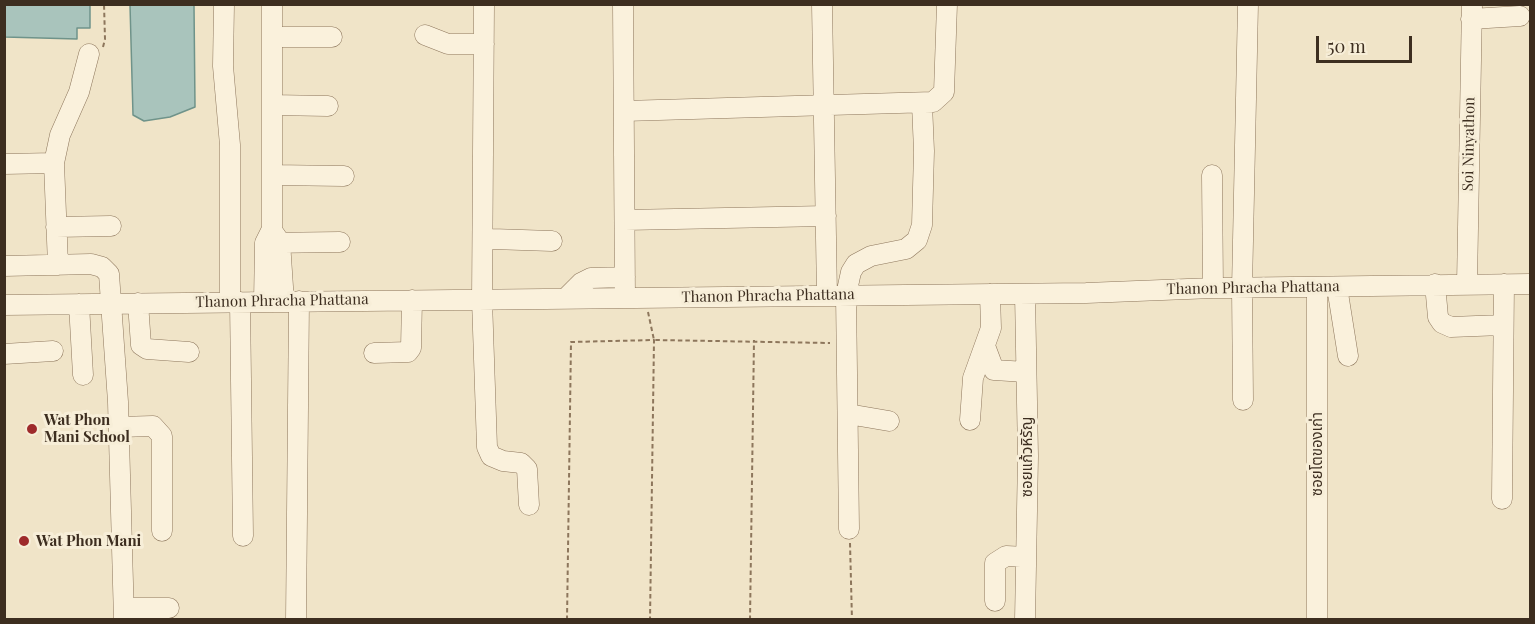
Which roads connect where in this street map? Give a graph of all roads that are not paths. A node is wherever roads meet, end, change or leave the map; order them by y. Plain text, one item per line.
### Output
1 (224, 4) edge
2 (272, 4) edge
3 (484, 4) edge
4 (494, 4) edge
5 (623, 4) edge
6 (822, 4) edge
7 (946, 4) edge
8 (1248, 4) edge
9 (1471, 12) edge
10 (1520, 16) dead end
11 (425, 36) dead end
12 (272, 37) junction
13 (332, 38) dead end
14 (484, 44) junction
15 (89, 54) dead end
16 (272, 105) junction
17 (922, 105) junction
18 (328, 106) dead end
19 (824, 107) junction
20 (624, 111) junction
21 (54, 163) junction
22 (4, 164) edge
23 (272, 175) junction
24 (1212, 175) dead end
25 (344, 176) dead end
26 (826, 216) junction
27 (625, 220) junction
28 (111, 226) dead end
29 (56, 227) junction
30 (272, 238) junction
31 (492, 239) junction
32 (552, 241) dead end
33 (340, 242) dead end
34 (58, 265) junction
35 (4, 266) edge
36 (625, 277) junction
37 (1435, 284) junction
38 (1467, 284) junction
39 (1504, 284) junction
40 (1530, 284) edge
41 (1337, 287) junction
42 (1213, 288) junction
43 (1242, 288) junction
44 (1317, 288) junction
45 (990, 294) junction
46 (1025, 294) junction
47 (836, 296) junction
48 (566, 298) junction
49 (625, 298) junction
50 (412, 300) junction
51 (487, 300) junction
52 (292, 301) junction
53 (235, 302) junction
54 (264, 302) junction
55 (113, 303) junction
56 (138, 303) junction
57 (79, 304) junction
58 (4, 305) edge
59 (1502, 325) junction
60 (985, 346) junction
61 (53, 351) dead end
62 (189, 352) dead end
63 (374, 353) dead end
64 (4, 354) edge
65 (1348, 356) dead end
66 (1026, 372) junction
67 (83, 375) dead end
68 (1243, 400) dead end
69 (848, 414) junction
70 (970, 420) dead end
71 (889, 422) dead end
72 (119, 427) junction
73 (1502, 499) dead end
74 (529, 505) dead end
75 (849, 529) road end
76 (162, 531) dead end
77 (243, 536) dead end
78 (1026, 556) junction
79 (995, 601) dead end
80 (169, 608) dead end
81 (124, 614) edge
82 (296, 620) edge
83 (1025, 620) edge
84 (1317, 620) edge

1 - 53 street
2 - 12 street
3 - 14 street
4 - 31 street
5 - 20 street
6 - 19 street
7 - 17 street
8 - 43 street
9 - 10 street
9 - 38 street, Soi Ninyathon
11 - 14 street
12 - 13 street
12 - 16 street
14 - 51 street
15 - 21 street
16 - 18 street
16 - 23 street
17 - 19 street
17 - 47 street
19 - 20 street
19 - 26 street
20 - 27 street
21 - 22 street
21 - 29 street
23 - 25 street
23 - 30 street
24 - 42 street
26 - 27 street
26 - 47 street
27 - 36 street
28 - 29 street
29 - 34 street
30 - 33 street
30 - 52 street
30 - 54 street
31 - 32 street
31 - 51 street
34 - 35 street
34 - 55 street
36 - 48 street
36 - 49 street
37 - 38 street, Thanon Phracha Phattana
37 - 41 street, Thanon Phracha Phattana
37 - 59 street
38 - 39 street, Thanon Phracha Phattana
39 - 40 street, Thanon Phracha Phattana
39 - 59 street
41 - 44 street, Thanon Phracha Phattana
41 - 65 street
42 - 43 street, Thanon Phracha Phattana
42 - 46 street, Thanon Phracha Phattana
43 - 44 street, Thanon Phracha Phattana
43 - 68 street
44 - 84 street, ซอยโตของเก่า
45 - 46 street, Thanon Phracha Phattana
45 - 47 street, Thanon Phracha Phattana
45 - 60 street
46 - 66 street, ซอยแก้วหิรัญ
47 - 49 street, Thanon Phracha Phattana
47 - 69 street
48 - 49 street, Thanon Phracha Phattana
48 - 51 street, Thanon Phracha Phattana
50 - 51 street, Thanon Phracha Phattana
50 - 52 street, Thanon Phracha Phattana
50 - 63 street
51 - 74 street
52 - 54 street, Thanon Phracha Phattana
52 - 82 street
53 - 54 street, Thanon Phracha Phattana
53 - 56 street, Thanon Phracha Phattana
53 - 77 street
55 - 56 street, Thanon Phracha Phattana
55 - 57 street, Thanon Phracha Phattana
55 - 72 street
56 - 62 street
57 - 58 street, Thanon Phracha Phattana
57 - 67 street
59 - 73 street
60 - 66 street
60 - 70 street
61 - 64 street
66 - 78 street, ซอยแก้วหิรัญ
69 - 71 street
69 - 75 street
72 - 76 street
72 - 81 street
78 - 79 street
78 - 83 street, ซอยแก้วหิรัญ
80 - 81 street

